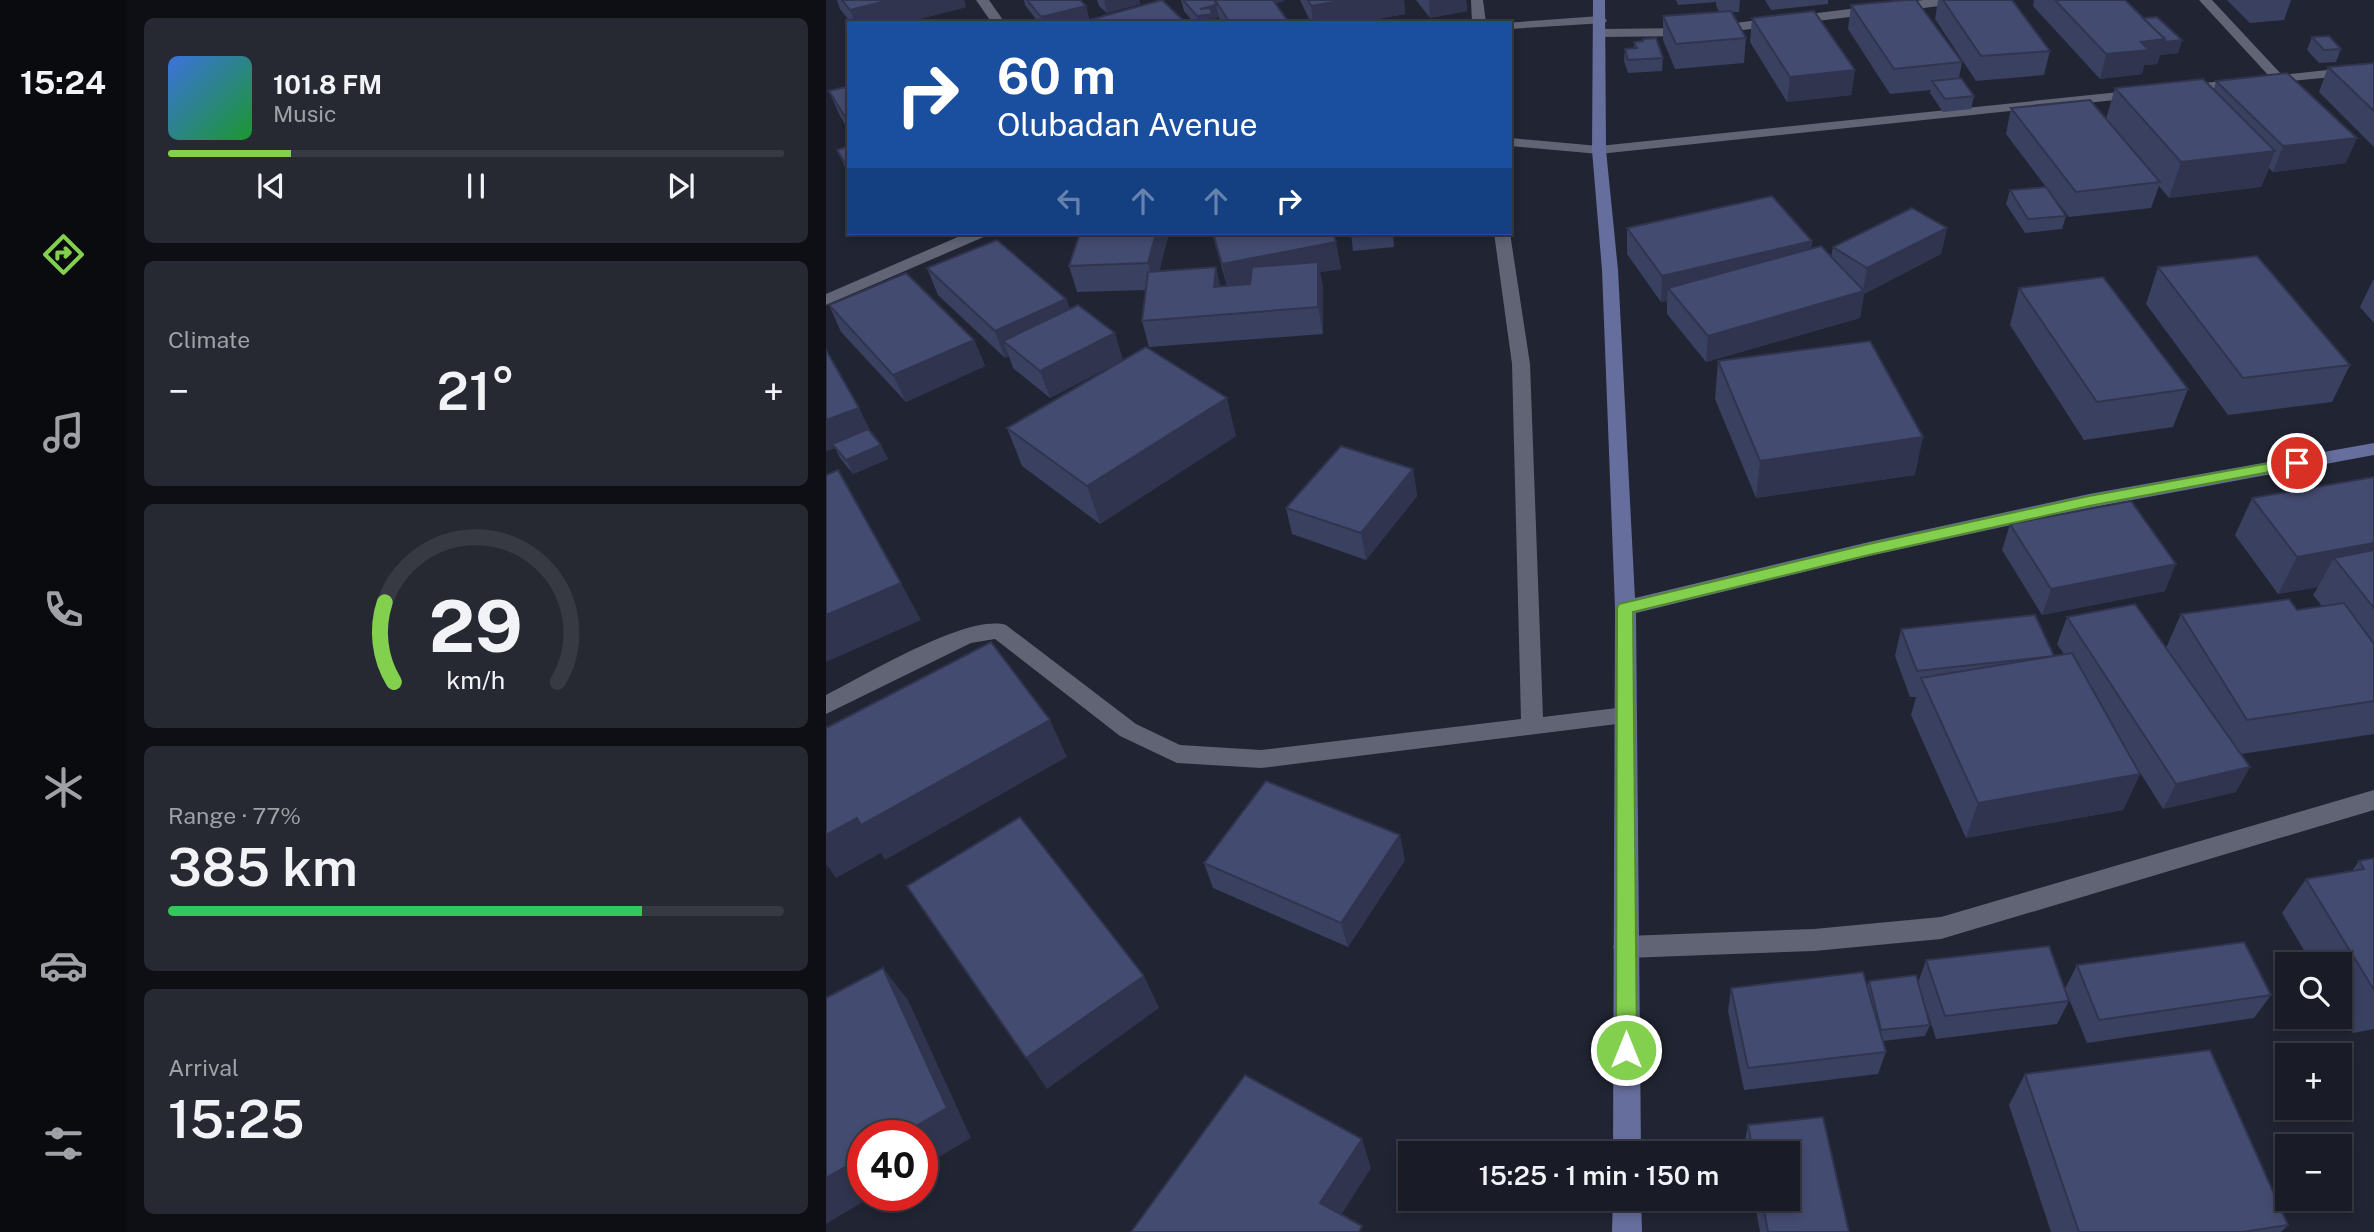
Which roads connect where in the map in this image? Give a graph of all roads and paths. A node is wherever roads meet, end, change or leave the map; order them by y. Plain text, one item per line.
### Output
1 (982, 0) edge
2 (1477, 0) edge
3 (1956, 0) edge
4 (2206, 0) edge
5 (1599, 18) edge
6 (998, 21) edge
7 (1479, 21) edge
8 (1512, 25) edge
9 (2374, 69) edge
10 (2279, 79) junction
11 (1512, 142) edge
12 (1600, 150) junction
13 (975, 235) edge
14 (1502, 235) edge
15 (826, 300) edge
16 (2374, 449) edge
17 (1625, 608) junction
18 (826, 705) edge
19 (1625, 716) junction
20 (1532, 727) junction
21 (2374, 800) edge
22 (1626, 947) junction
23 (1627, 1141) edge
24 (1627, 1211) edge
25 (1627, 1232) edge

1 - 6 street
2 - 7 street
3 - 5 street
4 - 10 street
5 - 8 street
5 - 12 street
9 - 10 street
10 - 12 street
11 - 12 street
12 - 17 street
13 - 15 street
14 - 20 street
16 - 17 street
17 - 19 street
18 - 20 street
19 - 20 street
19 - 22 street
21 - 22 street
22 - 23 street
24 - 25 street

